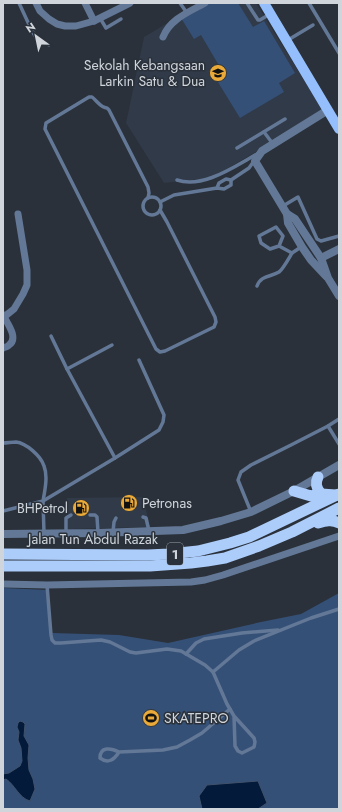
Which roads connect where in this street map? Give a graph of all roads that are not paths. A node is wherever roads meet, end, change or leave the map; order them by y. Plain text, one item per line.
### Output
1 (19, 3) edge
2 (36, 3) edge
3 (85, 3) edge
4 (130, 3) edge
5 (180, 3) edge
6 (205, 3) edge
7 (247, 3) edge
8 (264, 3) edge
9 (309, 3) edge
10 (187, 13) junction
11 (267, 16) junction
12 (121, 19) dead end
13 (97, 20) junction
14 (313, 25) dead end
15 (163, 38) dead end
16 (287, 41) junction
17 (49, 45) dead end
18 (339, 53) edge
19 (328, 110) junction
20 (285, 119) dead end
21 (339, 129) edge
22 (264, 132) junction
23 (273, 144) junction
24 (238, 148) dead end
25 (262, 152) junction
26 (255, 160) junction
27 (177, 180) dead end
28 (231, 180) junction
29 (217, 188) junction
30 (148, 198) junction
31 (160, 202) junction
32 (282, 206) junction
33 (160, 210) junction
34 (18, 214) dead end
35 (287, 214) junction
36 (339, 236) edge
37 (301, 245) junction
38 (279, 246) junction
39 (339, 250) edge
40 (292, 253) junction
41 (321, 258) junction
42 (328, 278) junction
43 (257, 286) dead end
44 (339, 296) edge
45 (4, 316) edge
46 (52, 336) dead end
47 (112, 345) dead end
48 (3, 348) edge
49 (139, 360) dead end
50 (68, 369) junction
51 (339, 419) edge
52 (328, 426) junction
53 (3, 443) edge
54 (339, 444) edge
55 (115, 458) junction
56 (339, 465) edge
57 (318, 477) junction
58 (294, 491) junction
59 (321, 494) junction
60 (338, 494) edge
61 (44, 501) junction
62 (339, 508) edge
63 (3, 511) edge
64 (251, 512) junction
65 (71, 515) dead end
66 (90, 515) dead end
67 (143, 517) dead end
68 (116, 518) dead end
69 (339, 523) edge
70 (149, 532) junction
71 (292, 532) junction
72 (98, 533) junction
73 (113, 533) junction
74 (3, 534) edge
75 (44, 534) junction
76 (66, 534) junction
77 (338, 536) edge
78 (3, 554) edge
79 (3, 566) edge
80 (3, 584) edge
81 (47, 585) junction
82 (339, 609) edge
83 (281, 630) junction
84 (186, 654) junction
85 (213, 672) junction
86 (230, 709) junction
87 (234, 716) junction
88 (119, 752) junction

1 - 17 lane
2 - 13 street
3 - 13 street
4 - 13 street
5 - 10 lane
6 - 10 street
7 - 11 lane
8 - 11 main road
9 - 18 lane
10 - 15 street
11 - 16 main road
12 - 13 lane
14 - 16 lane
16 - 19 main road
19 - 21 main road
19 - 23 street
20 - 22 lane
22 - 23 lane
22 - 24 lane
23 - 25 street
25 - 26 street
25 - 27 lane
26 - 28 lane
26 - 32 street
28 - 29 lane
28 - 29 lane
29 - 31 lane
30 - 31 lane
30 - 33 lane
30 - 33 lane
31 - 33 lane
32 - 35 street
32 - 36 lane
34 - 45 street
35 - 37 street
35 - 41 street
37 - 40 lane
37 - 41 street
37 - 42 street
38 - 38 lane
38 - 40 lane
39 - 41 street
40 - 43 lane
41 - 42 street
42 - 44 street
45 - 48 street
46 - 50 lane
47 - 50 lane
49 - 55 lane
50 - 55 lane
51 - 52 lane
52 - 54 lane
52 - 64 lane
53 - 61 lane
55 - 61 lane
56 - 57 street
57 - 58 street
57 - 59 highway
58 - 59 highway
58 - 64 street
59 - 60 highway
60 - 78 highway, Jalan Tun Abdul Razak / 1
61 - 63 lane
61 - 75 lane
62 - 71 highway, Jalan Tun Abdul Razak / 1
64 - 70 street
65 - 76 lane
66 - 72 lane
67 - 70 lane
68 - 73 lane
69 - 71 highway
70 - 73 street
71 - 79 highway, Jalan Tun Abdul Razak / 1
72 - 73 street
72 - 76 street
74 - 75 street
75 - 76 street
77 - 81 street
80 - 81 street
81 - 84 lane
82 - 83 lane
83 - 84 lane
83 - 85 lane
84 - 85 lane
85 - 86 lane
86 - 87 lane
86 - 88 lane
87 - 87 lane
88 - 88 lane

